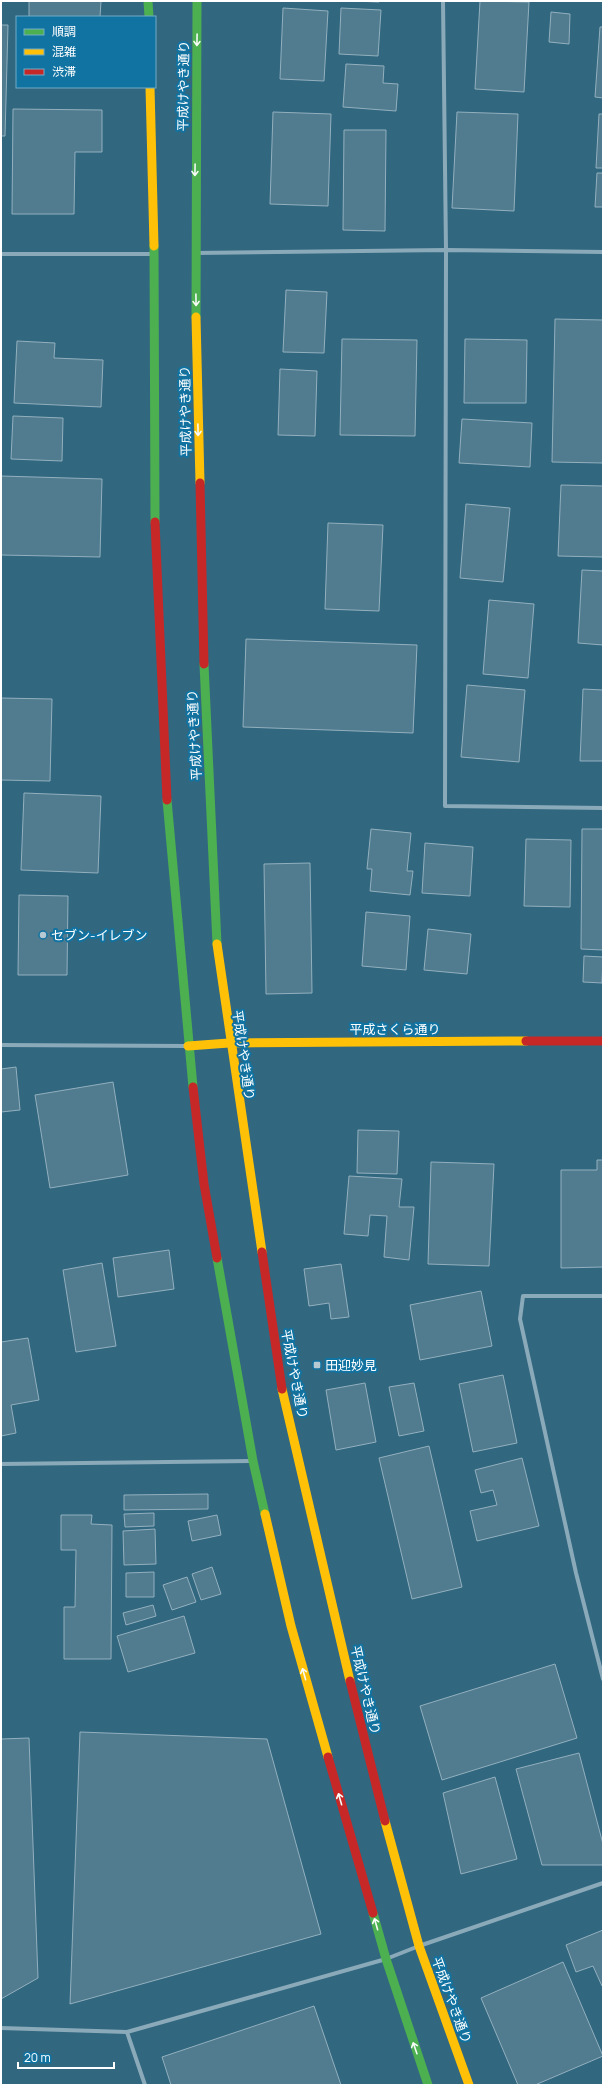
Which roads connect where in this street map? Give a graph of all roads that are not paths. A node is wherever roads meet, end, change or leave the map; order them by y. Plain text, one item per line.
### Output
1 (148, 1) edge
2 (197, 1) edge
3 (443, 1) edge
4 (149, 16) edge
5 (150, 88) edge
6 (446, 250) junction
7 (603, 252) edge
8 (195, 253) junction
9 (1, 254) edge
10 (154, 254) junction
11 (603, 808) edge
12 (603, 1041) edge
13 (229, 1043) junction
14 (1, 1045) edge
15 (188, 1046) junction
16 (603, 1296) edge
17 (253, 1461) junction
18 (1, 1464) edge
19 (603, 1679) edge
20 (603, 1884) edge
21 (419, 1946) junction
22 (386, 1960) junction
23 (1, 2028) edge
24 (127, 2032) junction
25 (145, 2085) edge
26 (428, 2085) edge
27 (469, 2085) edge

1 - 4 street
2 -> 8 street, 平成けやき通り
3 - 6 street
5 - 10 street
6 - 7 street
6 - 8 street
6 - 11 street
8 -> 13 street, 平成けやき通り
9 - 10 street
10 - 15 street
12 - 13 street, 平成さくら通り
13 - 15 street, 平成さくら通り
13 - 21 street, 平成けやき通り
14 - 15 street
15 - 17 street
16 - 19 street
17 - 18 street
22 -> 17 street
20 - 21 street
21 - 22 street
21 - 27 street, 平成けやき通り
22 - 24 street
26 -> 22 street
23 - 24 street
24 - 25 street

